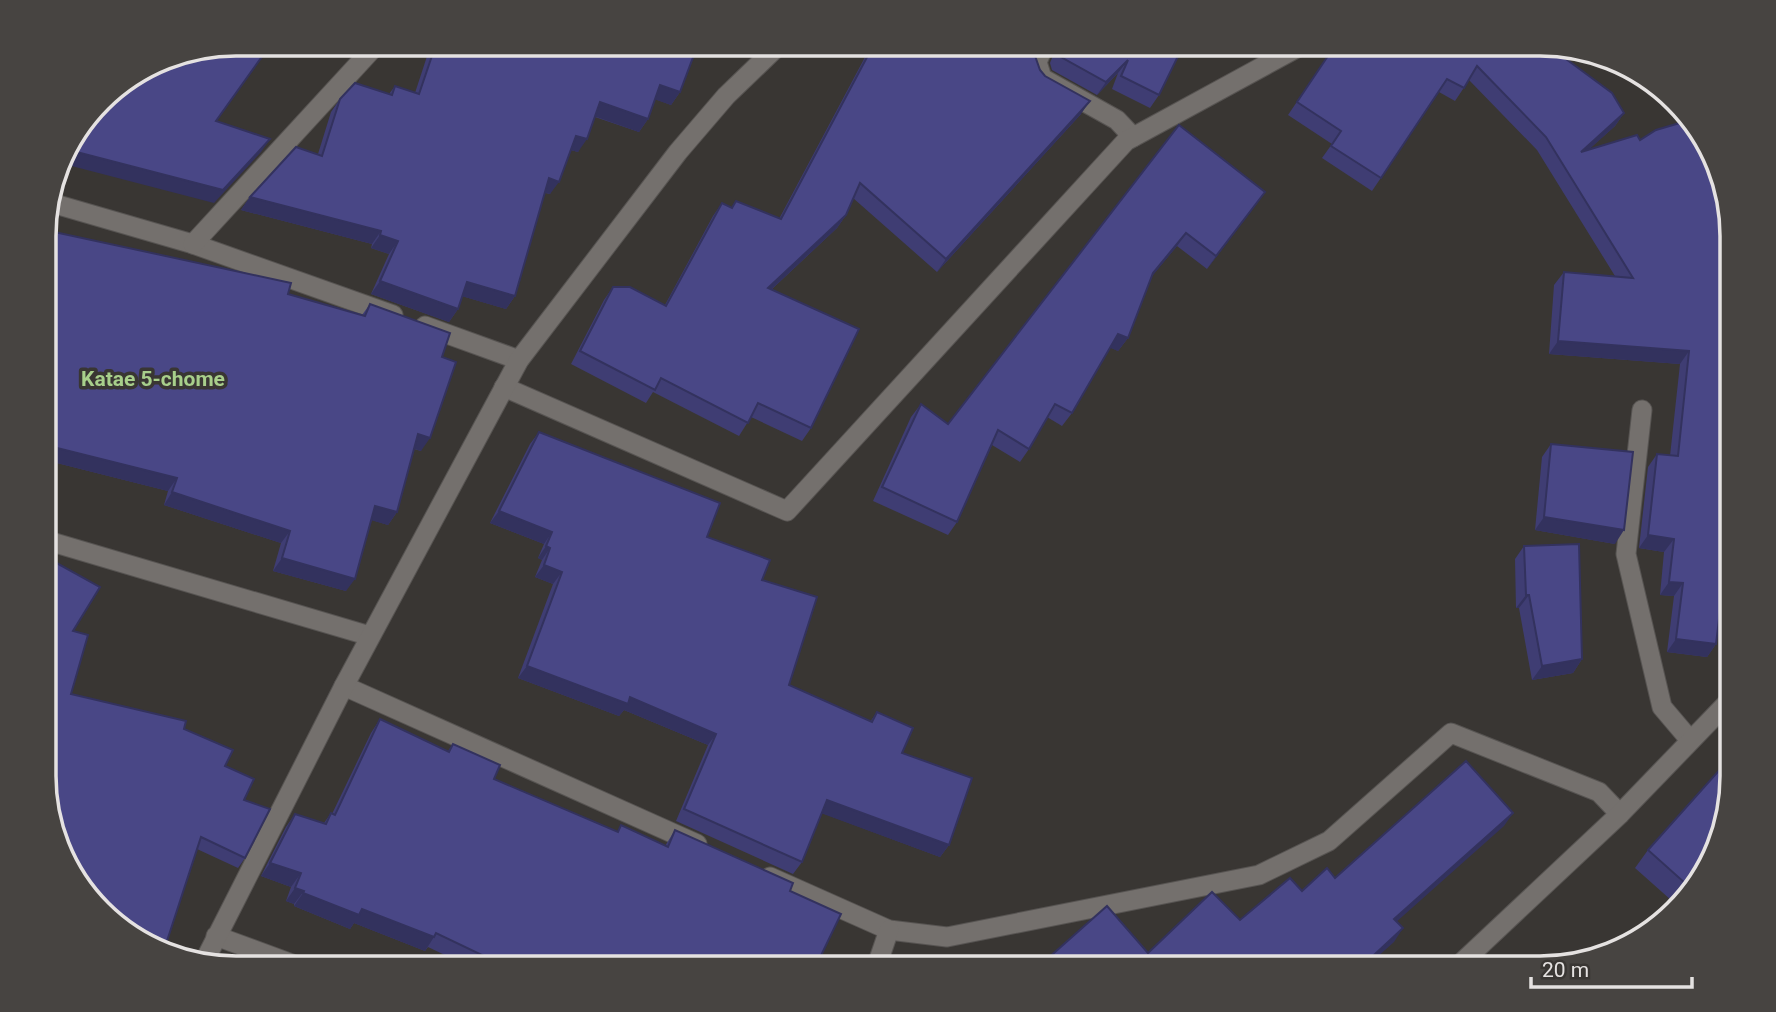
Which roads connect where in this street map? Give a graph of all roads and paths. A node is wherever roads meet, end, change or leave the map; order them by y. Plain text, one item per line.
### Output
1 (366, 56) edge
2 (768, 56) edge
3 (1040, 56) edge
4 (1282, 56) edge
5 (1133, 137) junction
6 (59, 205) edge
7 (194, 244) junction
8 (519, 360) junction
9 (504, 387) junction
10 (1642, 410) dead end
11 (56, 543) edge
12 (370, 636) junction
13 (344, 686) junction
14 (1720, 710) edge
15 (1690, 740) junction
16 (1620, 814) junction
17 (712, 851) edge
18 (750, 868) edge
19 (889, 930) junction
20 (216, 936) junction
21 (208, 953) edge
22 (270, 956) edge
23 (880, 956) edge
24 (1469, 956) edge

1 - 7 street
2 - 8 street
3 - 5 street
4 - 5 street
5 - 9 street
6 - 7 street
7 - 8 street
8 - 9 street
9 - 12 street
10 - 15 street
11 - 12 street
12 - 13 street
13 - 17 street
13 - 20 street
14 - 15 street
15 - 16 street
16 - 19 street
16 - 24 street
18 - 19 street
19 - 23 street
20 - 21 street
20 - 22 street

